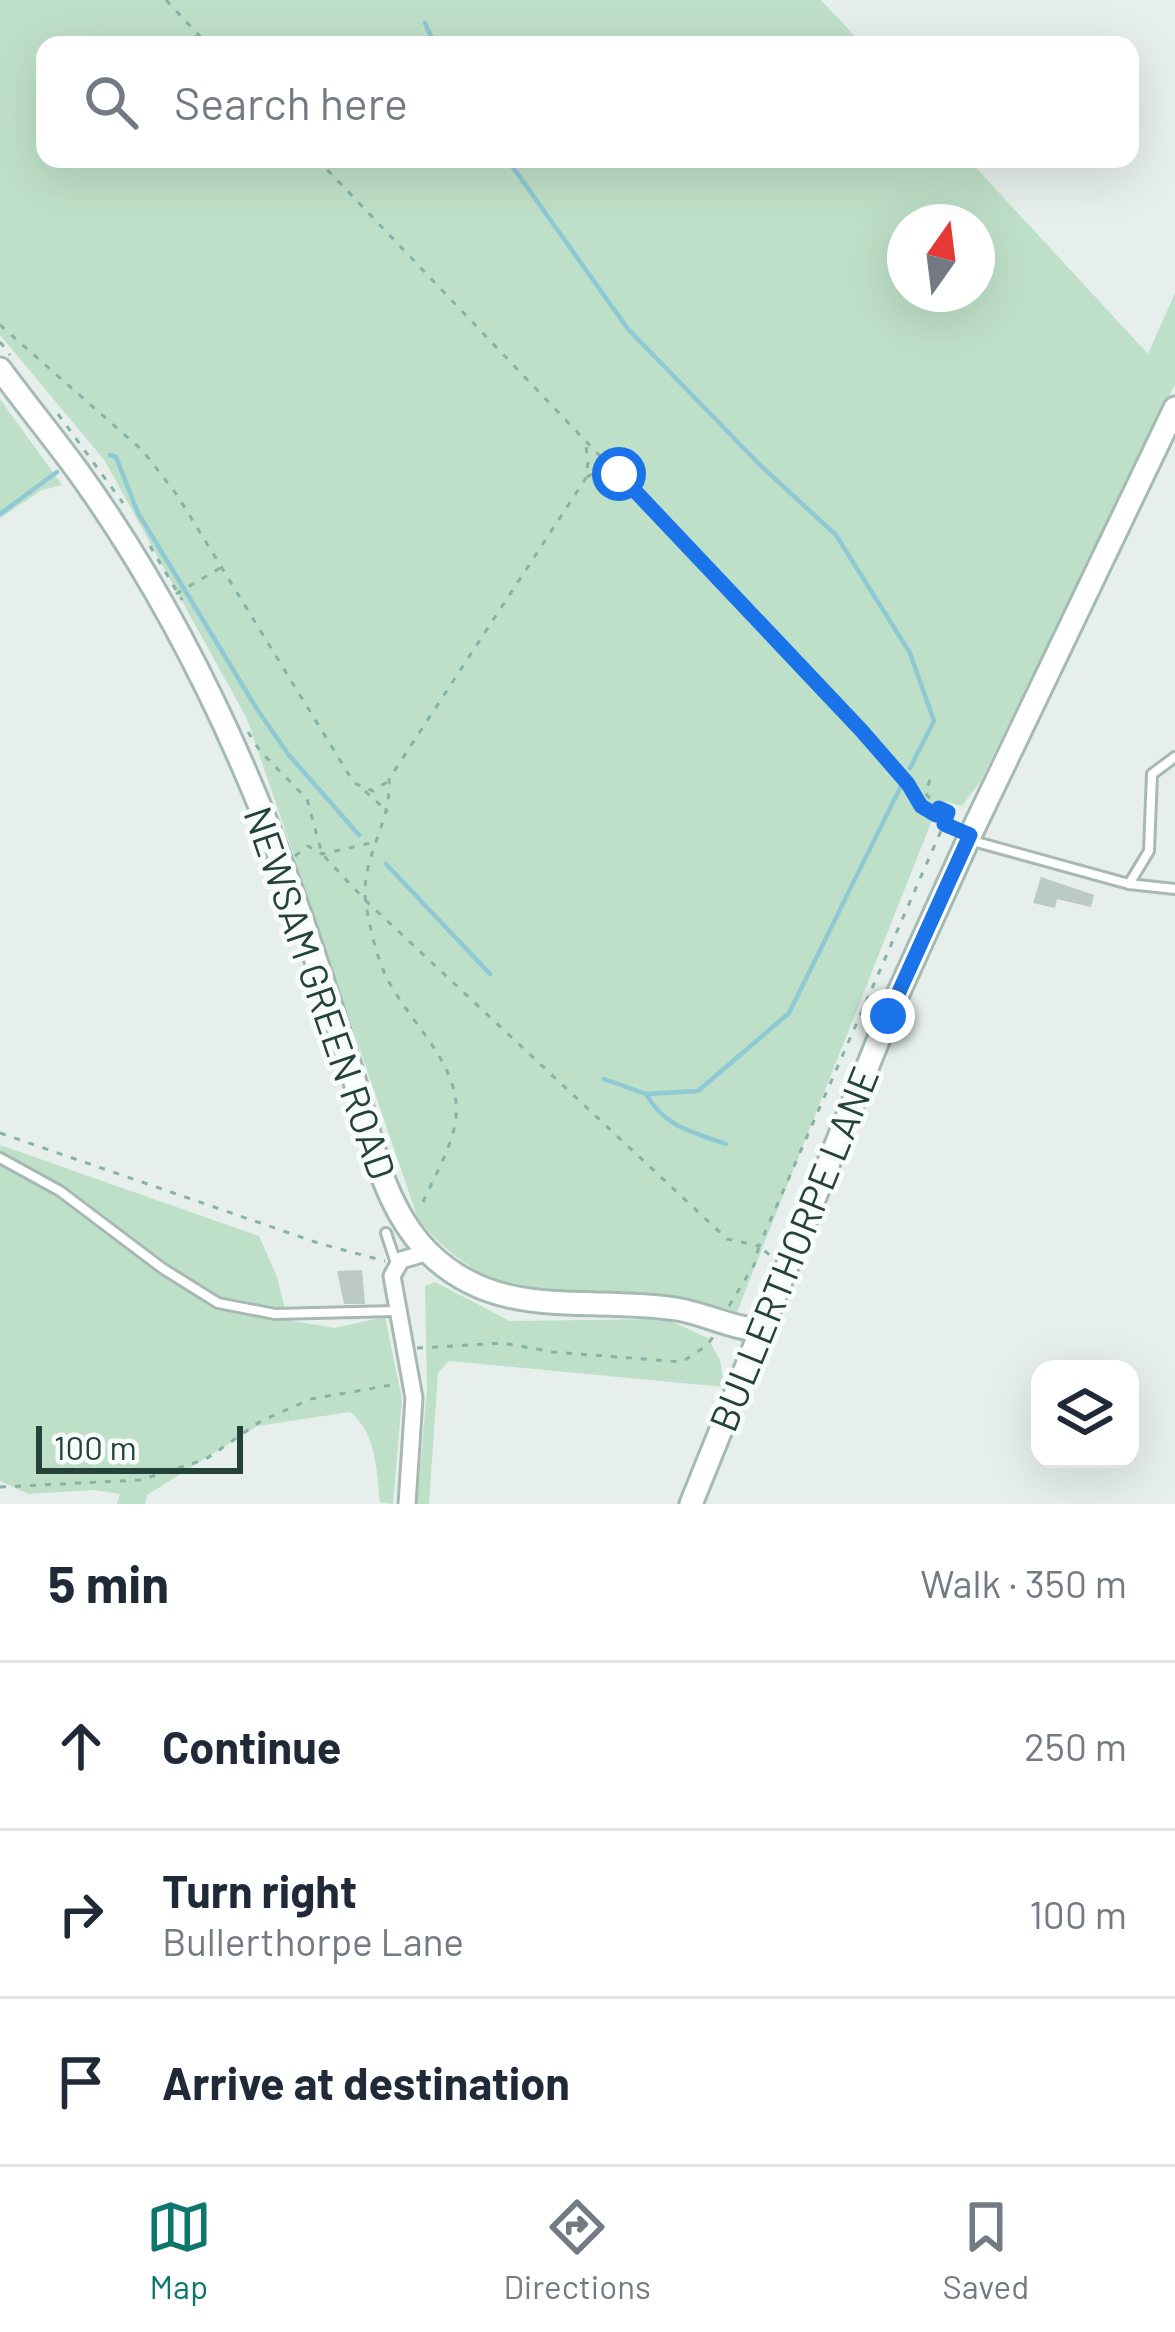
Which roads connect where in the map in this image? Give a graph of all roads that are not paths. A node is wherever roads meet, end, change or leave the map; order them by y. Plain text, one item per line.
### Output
1 (4, 361) edge
2 (1175, 408) edge
3 (1175, 758) edge
4 (969, 837) junction
5 (1129, 884) junction
6 (1175, 889) edge
7 (0, 1158) edge
8 (386, 1233) dead end
9 (429, 1252) junction
10 (397, 1264) junction
11 (395, 1311) junction
12 (764, 1330) junction
13 (407, 1504) edge
14 (691, 1504) edge

1 - 9 street, NEWSAM GREEN ROAD
2 - 4 street, BULLERTHORPE LANE
3 - 5 lane
4 - 5 lane
4 - 12 street, BULLERTHORPE LANE
5 - 6 lane
7 - 11 lane
8 - 10 lane
9 - 10 street
9 - 12 street
10 - 11 street
11 - 13 street
12 - 14 street, BULLERTHORPE LANE

